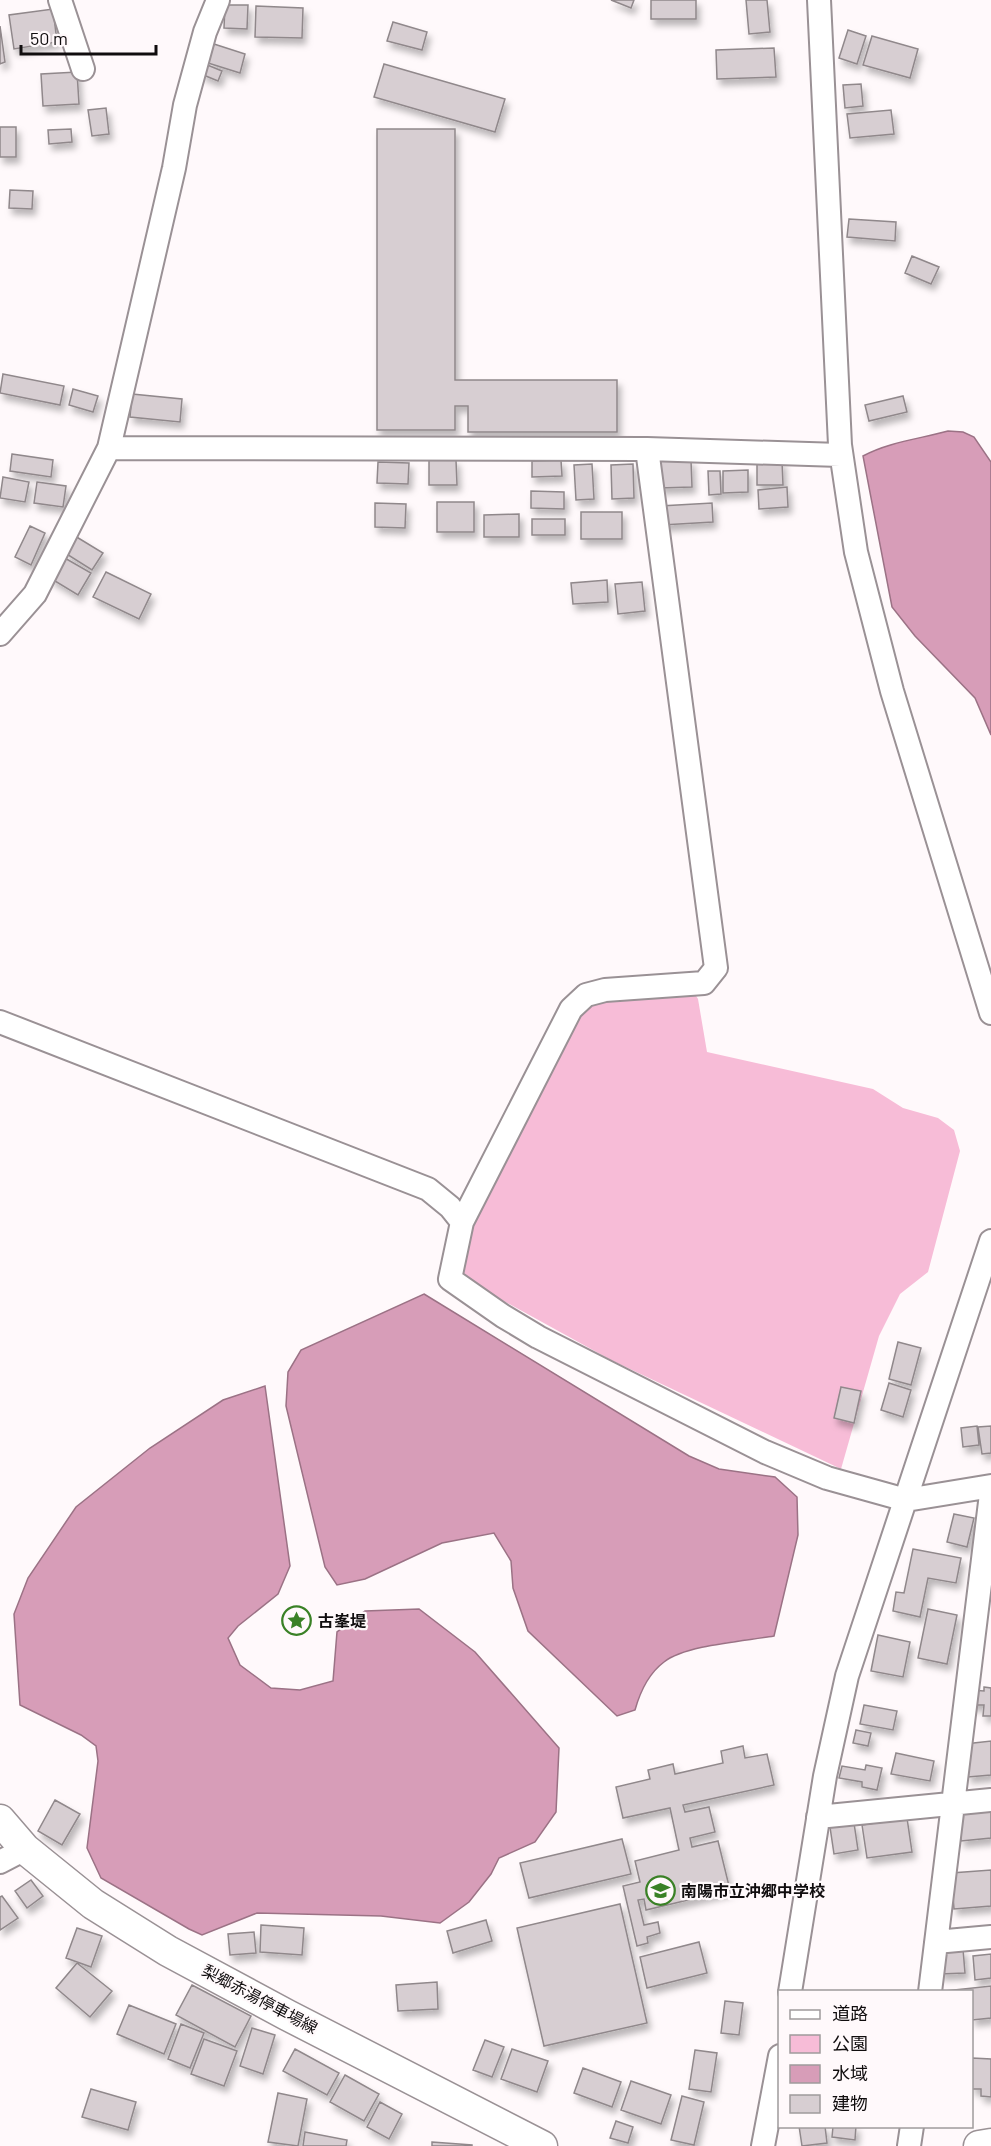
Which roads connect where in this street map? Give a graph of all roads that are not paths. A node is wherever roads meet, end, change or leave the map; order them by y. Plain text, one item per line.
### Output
1 (60, 0) edge
2 (218, 0) edge
3 (819, 0) edge
4 (83, 69) dead end
5 (110, 448) junction
6 (647, 449) junction
7 (840, 455) junction
8 (0, 634) edge
9 (991, 1013) edge
10 (0, 1022) edge
11 (462, 1222) junction
12 (991, 1243) edge
13 (991, 1486) edge
14 (991, 1494) edge
15 (906, 1500) junction
16 (991, 1800) edge
17 (953, 1804) junction
18 (818, 1817) junction
19 (0, 1820) edge
20 (12, 1856) edge
21 (991, 1937) edge
22 (936, 1942) junction
23 (790, 1990) edge
24 (930, 1990) edge
25 (778, 2067) edge
26 (912, 2128) edge
27 (991, 2144) edge
28 (542, 2146) edge
29 (763, 2146) edge
30 (909, 2146) edge
31 (979, 2146) edge

1 - 4 street
2 - 5 street
3 - 7 street
5 - 6 street
5 - 8 street
6 - 7 street
6 - 11 street
7 - 9 street
10 - 11 street
11 - 15 street
12 - 15 street
13 - 15 street
14 - 17 street
15 - 18 street
16 - 17 street
17 - 18 street
17 - 22 street
18 - 23 street
19 - 20 main road, 梨郷赤湯停車場線
20 - 28 main road, 梨郷赤湯停車場線
21 - 22 street
22 - 24 street
25 - 29 street
26 - 30 street
27 - 31 main road

